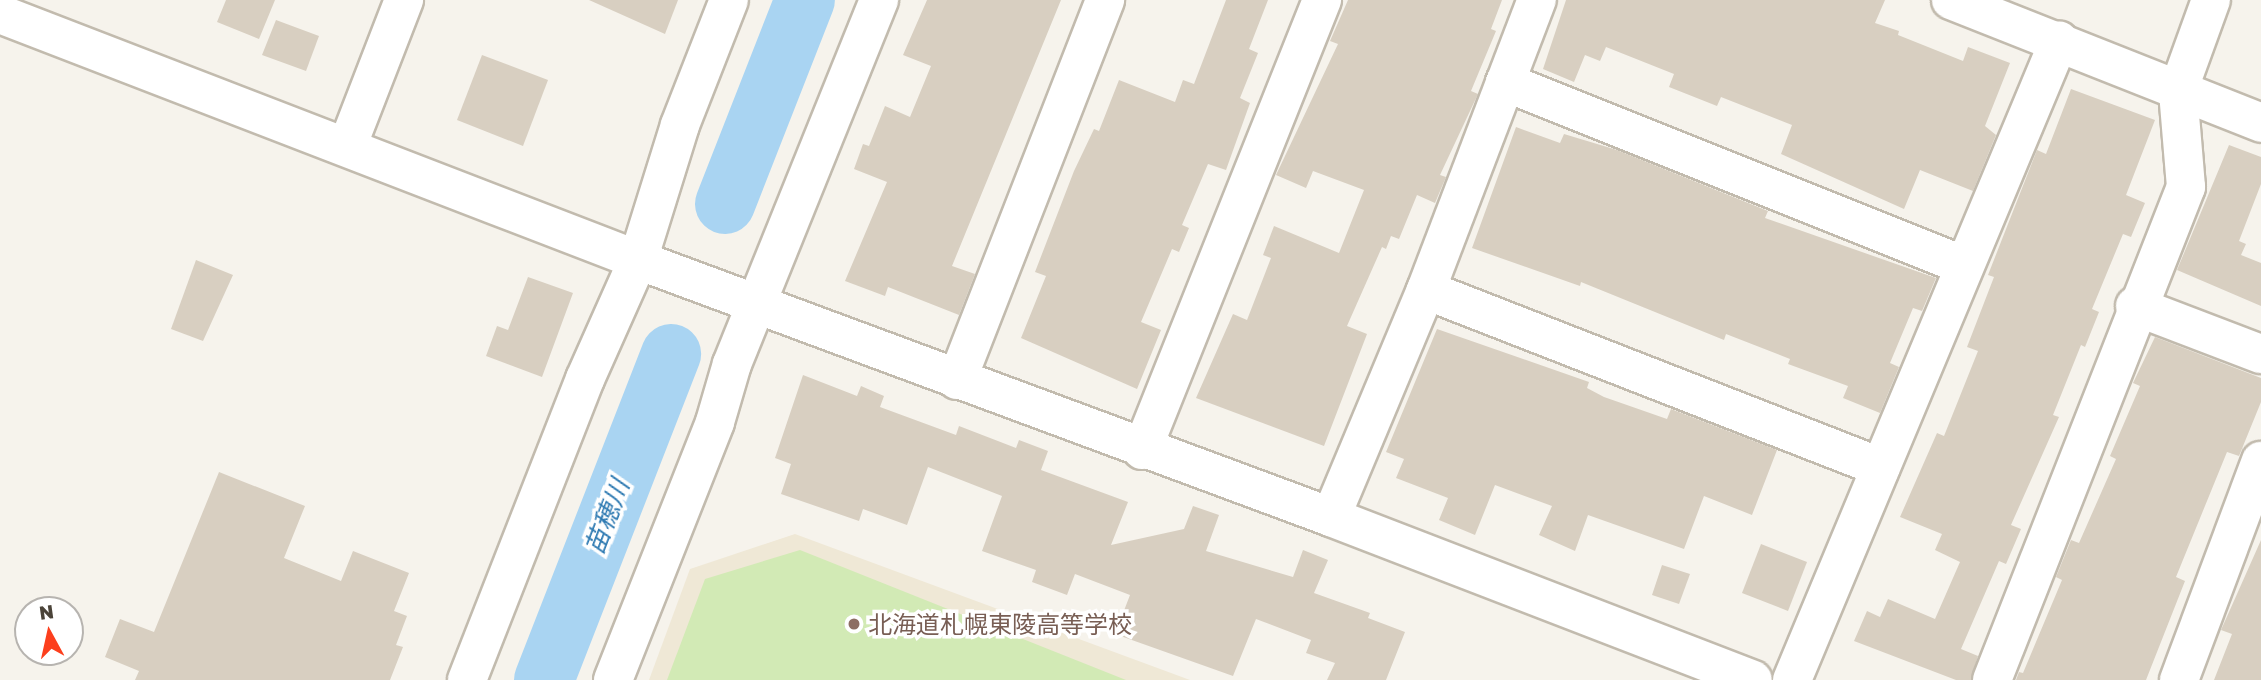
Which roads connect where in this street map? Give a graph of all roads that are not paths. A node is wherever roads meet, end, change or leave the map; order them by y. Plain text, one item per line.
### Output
1 (404, 0) edge
2 (729, 0) edge
3 (879, 0) edge
4 (1105, 0) edge
5 (1322, 0) edge
6 (1536, 0) edge
7 (2211, 0) edge
8 (1958, 1) edge
9 (0, 14) edge
10 (2059, 41) junction
11 (1505, 82) junction
12 (2178, 91) junction
13 (2261, 123) edge
14 (347, 147) junction
15 (638, 260) junction
16 (1965, 266) junction
17 (1426, 290) junction
18 (755, 304) junction
19 (2135, 306) junction
20 (2261, 354) edge
21 (957, 380) junction
22 (1142, 450) junction
23 (2261, 461) edge
24 (1881, 467) junction
25 (1331, 517) junction
26 (1733, 676) edge
27 (467, 680) edge
28 (613, 680) edge
29 (1792, 680) edge
30 (1992, 680) edge
31 (2179, 680) edge

1 - 14 street
2 - 15 street
3 - 18 street
4 - 21 street
5 - 22 street
6 - 11 street
7 - 12 street
8 - 10 street
9 - 14 street
10 - 12 street
10 - 16 street
11 - 16 street
11 - 17 street
12 - 13 street
12 - 19 street
14 - 15 street
15 - 18 street
15 - 27 street
16 - 24 street
17 - 24 street
17 - 25 street
18 - 21 street
18 - 28 street
19 - 20 street
19 - 30 street
21 - 22 street
22 - 25 street
23 - 31 street
24 - 29 street
25 - 26 street

